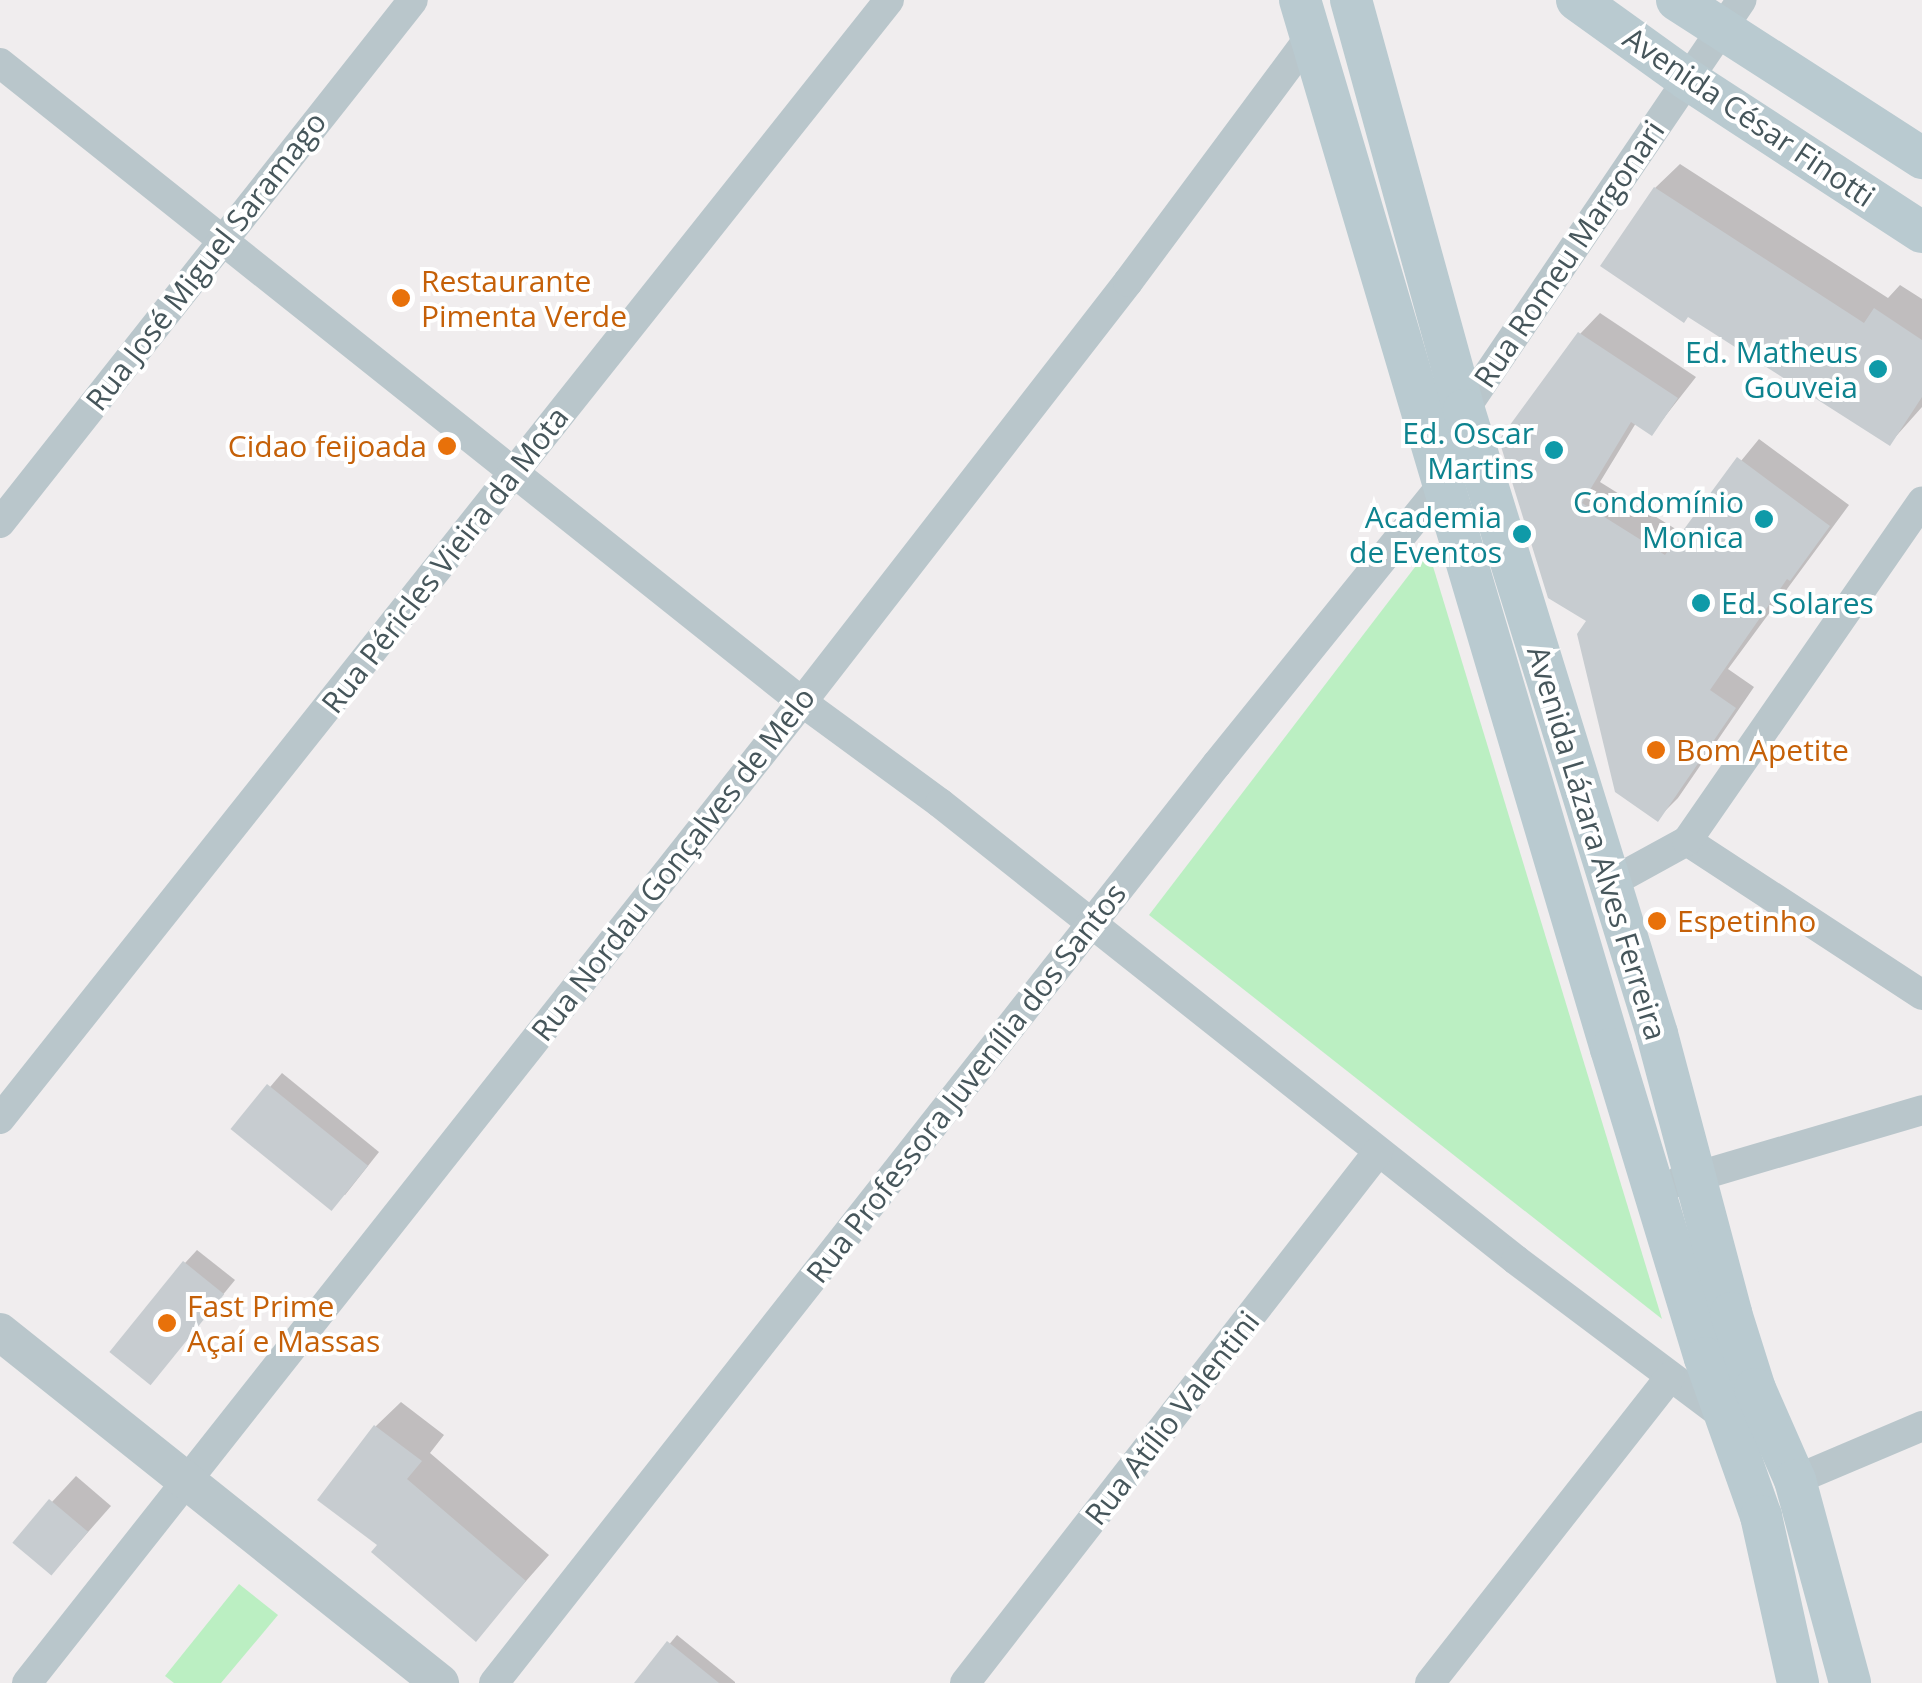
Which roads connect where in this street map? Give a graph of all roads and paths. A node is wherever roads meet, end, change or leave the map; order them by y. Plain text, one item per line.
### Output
1 (413, 0) edge
2 (890, 0) edge
3 (1351, 0) edge
4 (1576, 0) edge
5 (1677, 0) edge
6 (1732, 16) edge
7 (1305, 19) edge
8 (0, 63) edge
9 (1687, 79) junction
10 (1922, 158) edge
11 (1922, 232) edge
12 (221, 241) junction
13 (1464, 410) junction
14 (513, 474) junction
15 (1442, 485) junction
16 (1922, 500) edge
17 (0, 522) edge
18 (802, 702) junction
19 (1557, 716) junction
20 (1516, 730) junction
21 (1687, 841) junction
22 (1612, 882) junction
23 (1092, 922) junction
24 (1922, 995) edge
25 (1922, 1110) edge
26 (0, 1119) edge
27 (1378, 1152) junction
28 (1676, 1183) junction
29 (0, 1332) edge
30 (1670, 1377) junction
31 (1725, 1416) junction
32 (1922, 1426) edge
33 (188, 1478) junction
34 (1795, 1480) junction
35 (27, 1683) edge
36 (440, 1683) edge
37 (494, 1683) edge
38 (965, 1683) edge
39 (1430, 1683) edge
40 (1798, 1683) edge
41 (1850, 1683) edge

1 - 12 street, Rua José Miguel Saramago
2 - 14 street, Rua Péricles Vieira da Mota
3 - 13 main road, Avenida Lázara Alves Ferreira
4 - 9 main road, Avenida César Finotti
5 - 6 main road, Avenida César Finotti
6 - 9 street, Rua Romeu Margonari
6 - 10 main road, Avenida César Finotti
7 - 15 main road, Avenida Lázara Alves Ferreira
7 - 18 street, Rua Nordau Gonçalves de Melo
8 - 12 street
9 - 11 main road, Avenida César Finotti
9 - 13 street, Rua Romeu Margonari
12 - 14 street
12 - 17 street, Rua José Miguel Saramago
13 - 19 main road, Avenida Lázara Alves Ferreira
14 - 18 street
14 - 26 street, Rua Péricles Vieira da Mota
15 - 20 main road, Avenida Lázara Alves Ferreira
15 - 23 street, Rua Professora Juvenília dos Santos
16 - 21 street
18 - 23 street
18 - 33 street, Rua Nordau Gonçalves de Melo
19 - 20 main road
19 - 22 main road, Avenida Lázara Alves Ferreira
20 - 28 main road, Avenida Lázara Alves Ferreira
21 - 22 street
21 - 24 street
22 - 28 main road, Avenida Lázara Alves Ferreira
23 - 27 street
23 - 37 street, Rua Professora Juvenília dos Santos
25 - 28 street
27 - 30 street
27 - 38 street, Rua Atílio Valentini
28 - 31 main road, Avenida Lázara Alves Ferreira
28 - 34 main road, Avenida Lázara Alves Ferreira
29 - 33 street
30 - 31 street
30 - 39 street
31 - 40 main road, Avenida Lázara Alves Ferreira
32 - 34 street
33 - 35 street, Rua Nordau Gonçalves de Melo
33 - 36 street
34 - 41 main road, Avenida Lázara Alves Ferreira

